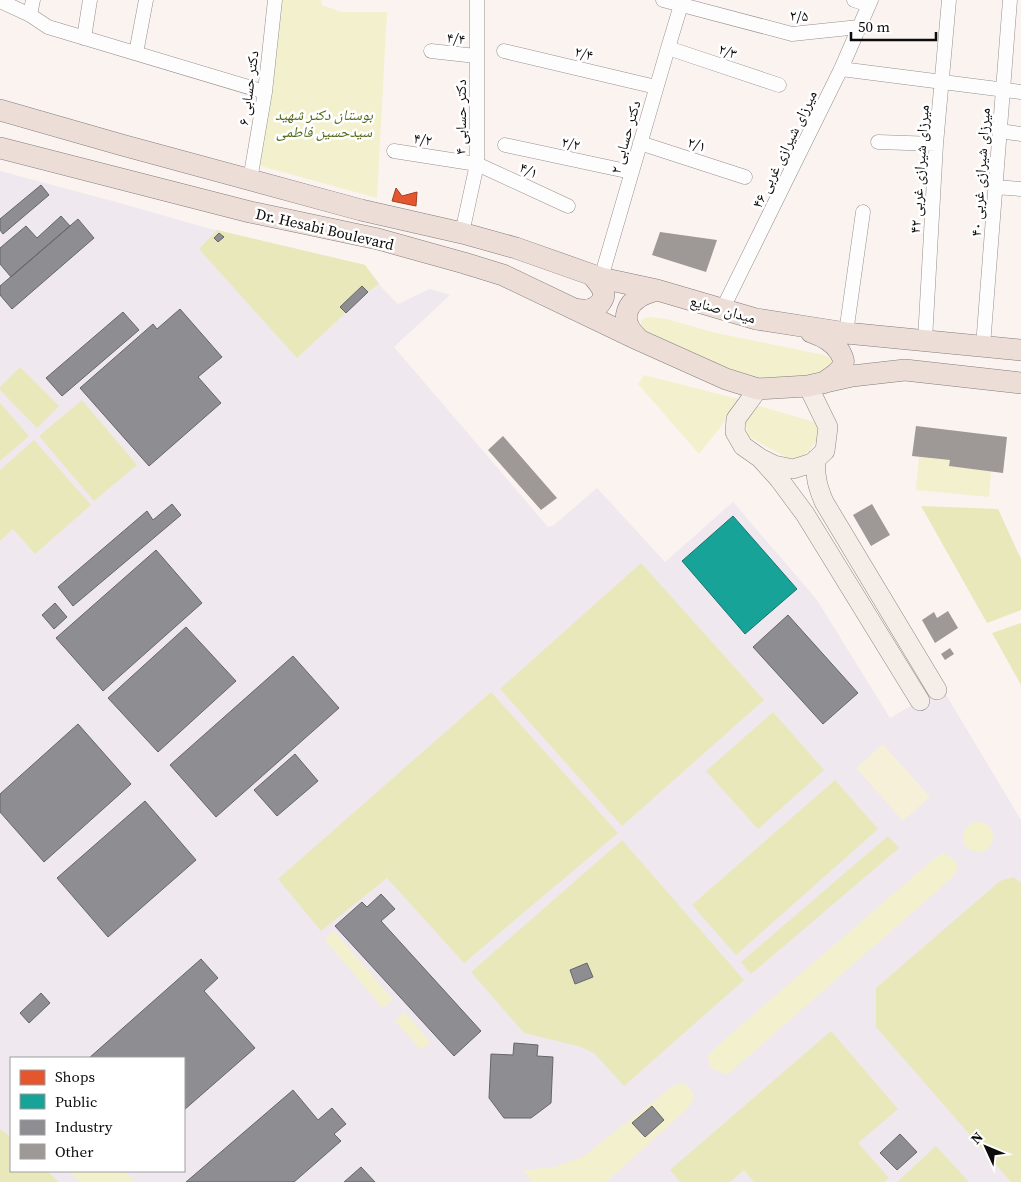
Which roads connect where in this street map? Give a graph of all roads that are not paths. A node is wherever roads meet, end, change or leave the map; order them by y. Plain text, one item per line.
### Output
1 (0, 0) edge
2 (33, 0) edge
3 (90, 0) edge
4 (146, 0) edge
5 (275, 0) edge
6 (478, 0) edge
7 (663, 0) edge
8 (854, 0) edge
9 (949, 0) edge
10 (1010, 0) edge
11 (870, 2) edge
12 (681, 5) junction
13 (30, 15) junction
14 (859, 27) junction
15 (84, 38) junction
16 (668, 48) junction
17 (431, 51) dead end
18 (504, 51) dead end
19 (136, 53) junction
20 (476, 56) junction
21 (841, 69) junction
22 (942, 81) junction
23 (779, 85) dead end
24 (656, 87) junction
25 (1003, 89) junction
26 (265, 92) junction
27 (1021, 92) edge
28 (0, 110) edge
29 (1000, 131) junction
30 (1021, 134) edge
31 (878, 142) dead end
32 (640, 143) junction
33 (936, 144) junction
34 (505, 145) dead end
35 (0, 148) edge
36 (394, 151) dead end
37 (477, 164) junction
38 (631, 172) junction
39 (745, 177) dead end
40 (250, 180) junction
41 (995, 187) junction
42 (1021, 189) edge
43 (568, 206) dead end
44 (863, 212) dead end
45 (462, 233) junction
46 (489, 241) junction
47 (481, 268) junction
48 (596, 276) junction
49 (657, 290) junction
50 (572, 308) junction
51 (722, 310) junction
52 (790, 325) junction
53 (846, 333) junction
54 (639, 340) junction
55 (925, 340) junction
56 (983, 346) junction
57 (1021, 350) edge
58 (1021, 382) edge
59 (815, 385) junction
60 (758, 389) junction
61 (760, 458) junction
62 (816, 459) junction
63 (937, 690) dead end
64 (920, 701) dead end

1 - 13 street
2 - 13 street
3 - 15 street
4 - 19 street
5 - 26 street, ۶ دکتر حسابی
6 - 20 street, دکتر حسابی ۴
7 - 12 street, ۲/۵
8 - 11 street
9 - 22 street, میرزای شیرازی غربی ۴۲
10 - 25 street, میرزای شیرازی غربی ۴۰
11 - 14 street, میرزای شیرازی غربی ۴۶
12 - 14 street, ۲/۵
12 - 16 street, دکتر حسابی ۲
13 - 15 street
14 - 21 street, میرزای شیرازی غربی ۴۶
15 - 19 street
16 - 23 street, ۲/۳
16 - 24 street, دکتر حسابی ۲
17 - 20 street, ۴/۴
18 - 24 street, ۲/۴
19 - 26 street
20 - 37 street, دکتر حسابی ۴
21 - 22 street
21 - 51 street, میرزای شیرازی غربی ۴۶
22 - 25 street
22 - 33 street, میرزای شیرازی غربی ۴۲
24 - 32 street, دکتر حسابی ۲
25 - 27 street
25 - 29 street, میرزای شیرازی غربی ۴۰
26 - 40 street, ۶ دکتر حسابی
28 - 40 main road, Dr. Hesabi Boulevard
29 - 30 street
29 - 41 street, میرزای شیرازی غربی ۴۰
31 - 33 street
32 - 38 street, دکتر حسابی ۲
32 - 39 street, ۲/۱
33 - 55 street, میرزای شیرازی غربی ۴۲
34 - 38 street, ۲/۲
35 - 47 main road, Dr. Hesabi Boulevard
36 - 37 street, ۴/۲
37 - 43 street, ۴/۱
37 - 45 street, دکتر حسابی ۴
38 - 48 street, دکتر حسابی ۲
40 - 45 main road, Dr. Hesabi Boulevard
41 - 42 street
41 - 56 street, میرزای شیرازی غربی ۴۰
44 - 53 street
45 - 46 main road, Dr. Hesabi Boulevard
46 - 47 main road
46 - 48 main road, Dr. Hesabi Boulevard
47 - 50 main road, Dr. Hesabi Boulevard
48 - 49 main road, میدان صنایع
48 - 50 main road
49 - 51 main road, میدان صنایع
49 - 54 main road
50 - 54 main road, Dr. Hesabi Boulevard
51 - 52 main road, میدان صنایع
52 - 53 main road, میدان صنایع
52 - 59 main road
53 - 55 main road, میدان صنایع
54 - 60 main road
55 - 56 main road, میدان صنایع
56 - 57 main road, میدان صنایع
58 - 59 main road
59 - 60 main road
59 - 62 street
60 - 61 street
61 - 62 street
61 - 64 street
62 - 63 street

